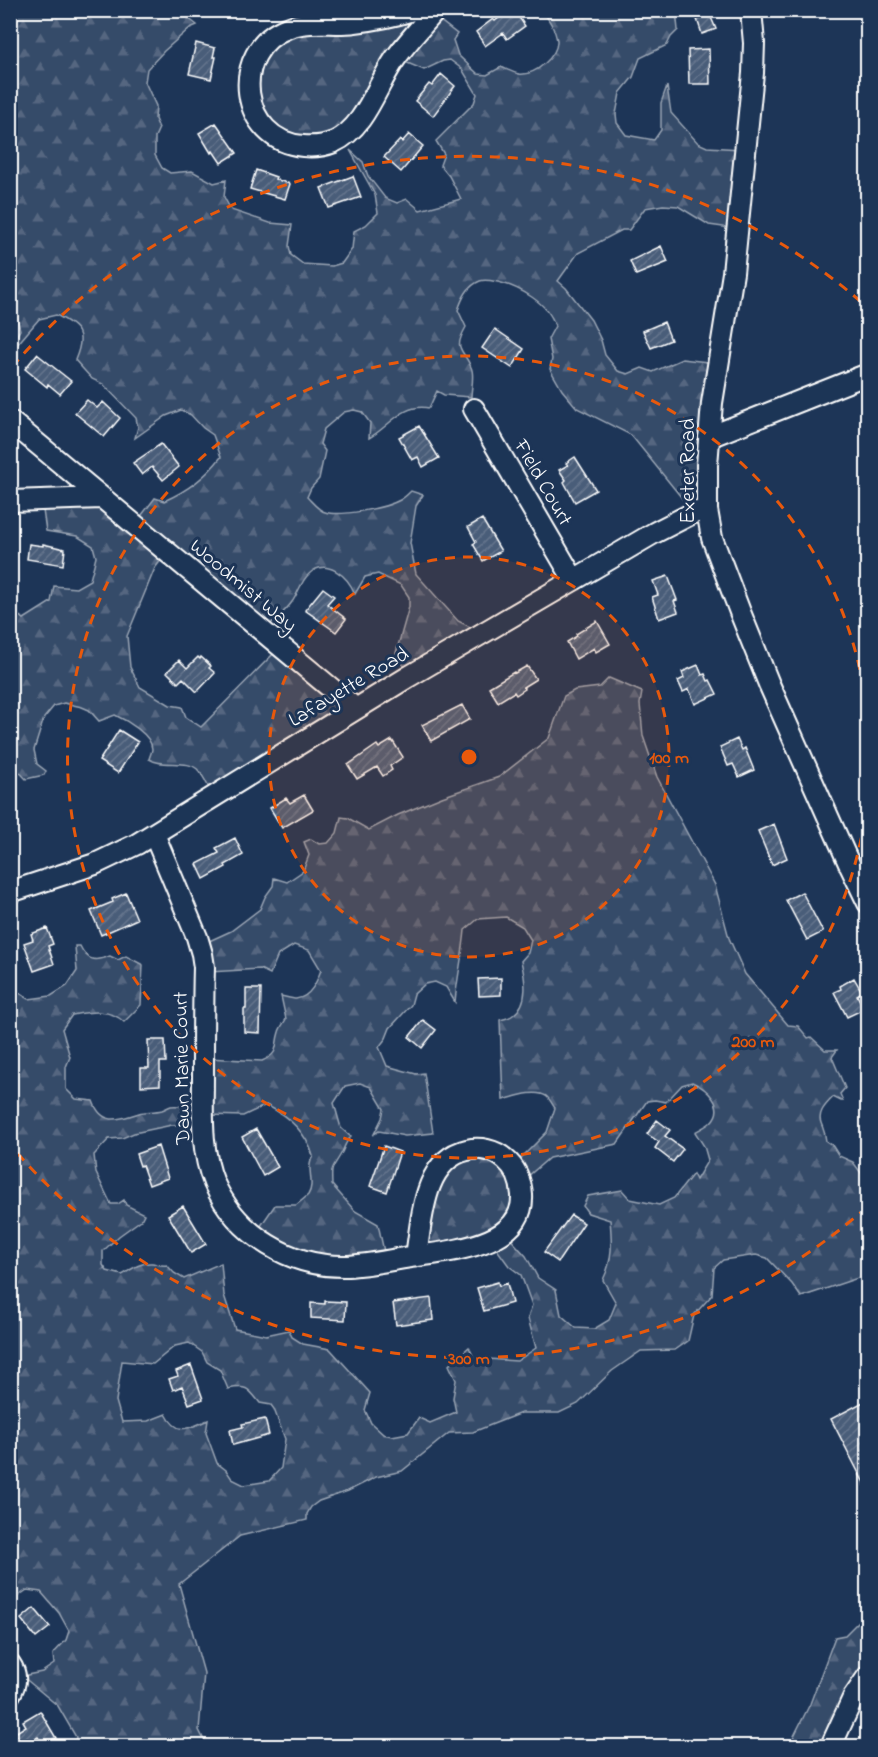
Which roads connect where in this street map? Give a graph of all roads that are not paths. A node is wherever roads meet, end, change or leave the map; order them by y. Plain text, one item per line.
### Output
1 (413, 10) edge
2 (436, 10) edge
3 (751, 10) edge
4 (867, 374) edge
5 (474, 409) dead end
6 (10, 421) edge
7 (709, 437) junction
8 (102, 498) junction
9 (10, 501) edge
10 (707, 510) junction
11 (574, 580) junction
12 (356, 709) junction
13 (154, 834) junction
14 (10, 892) edge
15 (867, 903) edge
16 (416, 1256) junction
17 (10, 1664) edge
18 (867, 1676) edge
19 (10, 1694) edge
20 (831, 1746) edge

1 - 2 street
3 - 7 street, Exeter Road
4 - 7 street
5 - 11 street, Field Court
6 - 8 street, Woodmist Way
7 - 10 street, Exeter Road
8 - 9 street
8 - 12 street, Woodmist Way
10 - 11 street, Lafayette Road
10 - 15 street, Exeter Road
11 - 12 street, Lafayette Road
12 - 13 street, Lafayette Road
13 - 14 street, Lafayette Road
13 - 16 street, Dawn Marie Court
16 - 16 street, Dawn Marie Court
17 - 19 street
18 - 20 street

